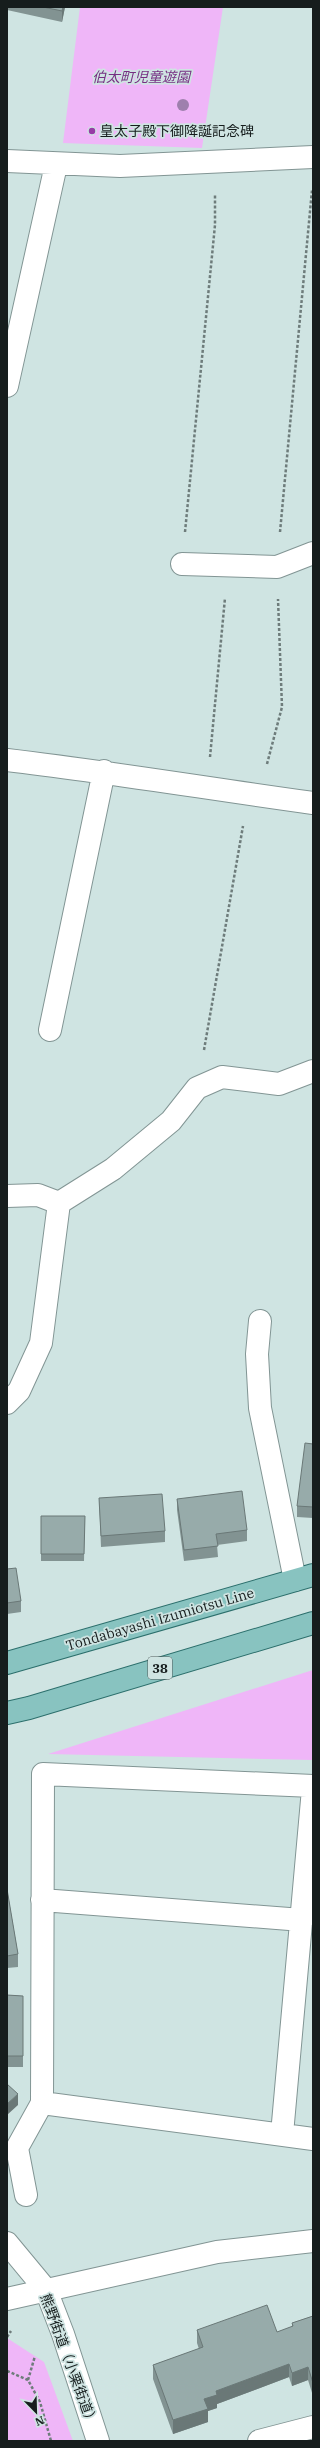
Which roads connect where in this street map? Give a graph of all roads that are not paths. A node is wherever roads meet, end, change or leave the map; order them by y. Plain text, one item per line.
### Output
1 (313, 157) edge
2 (7, 161) edge
3 (56, 165) junction
4 (7, 386) edge
5 (313, 552) edge
6 (182, 564) road end
7 (7, 760) edge
8 (104, 771) junction
9 (313, 803) edge
10 (50, 1030) dead end
11 (313, 1071) edge
12 (7, 1196) edge
13 (59, 1203) junction
14 (260, 1321) dead end
15 (7, 1403) edge
16 (304, 1578) edge
17 (313, 1623) edge
18 (7, 1663) edge
19 (7, 1713) edge
20 (313, 1788) edge
21 (42, 1900) junction
22 (302, 1920) junction
23 (42, 2103) junction
24 (282, 2134) junction
25 (313, 2138) edge
26 (26, 2195) dead end
27 (313, 2241) edge
28 (7, 2243) edge
29 (46, 2290) junction
30 (7, 2299) edge
31 (313, 2426) edge
32 (98, 2441) edge
33 (259, 2441) edge

1 - 3 street
2 - 3 street
3 - 4 street
5 - 6 street
7 - 8 street
8 - 9 street
8 - 10 street
11 - 13 street
12 - 13 street
13 - 15 street
14 - 16 street
16 - 18 main road, Tondabayashi Izumiotsu Line
17 - 19 main road, 38
20 - 21 street
20 - 22 street
21 - 22 street
21 - 23 street
22 - 24 street
23 - 24 street
23 - 26 street
24 - 25 street
27 - 29 street
28 - 29 street, 熊野街道（小栗街道）
29 - 30 street
29 - 32 street, 熊野街道（小栗街道）
31 - 33 street

